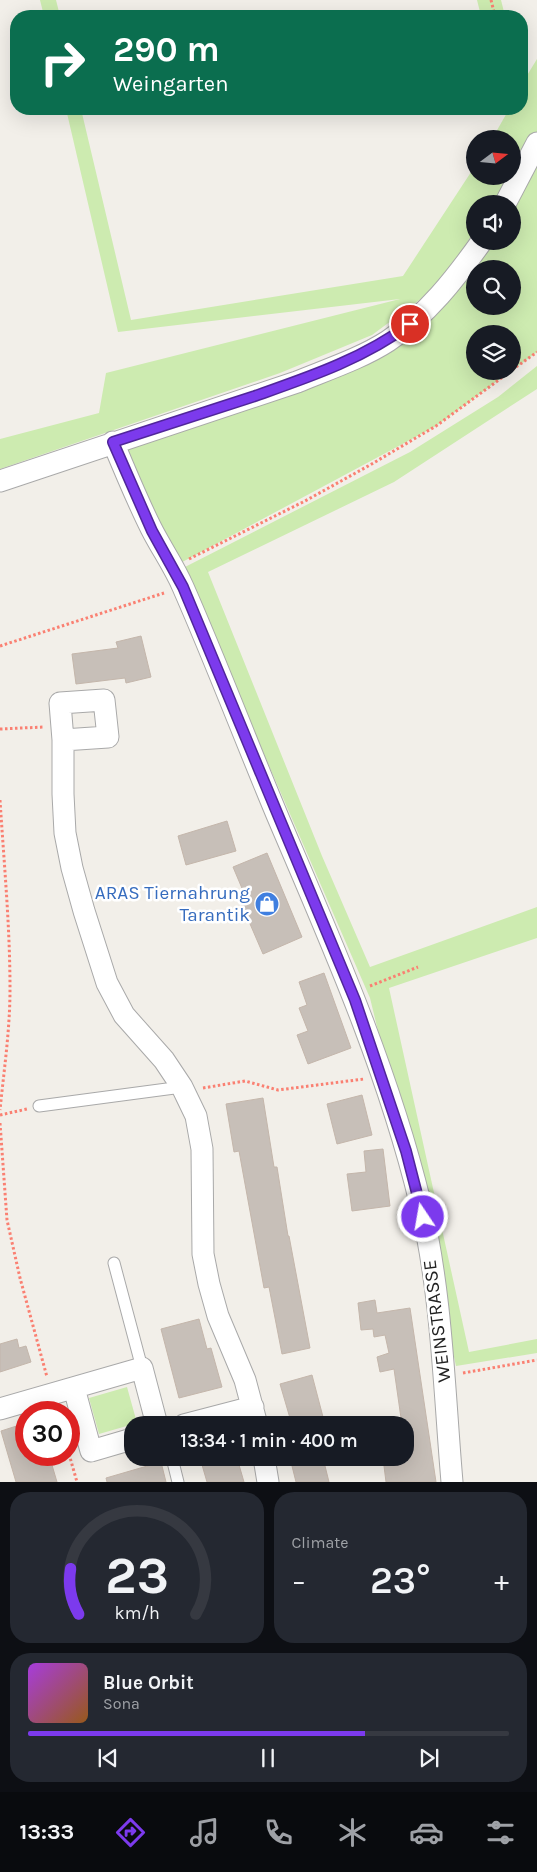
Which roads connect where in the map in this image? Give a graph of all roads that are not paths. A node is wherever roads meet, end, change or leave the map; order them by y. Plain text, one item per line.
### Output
1 (537, 143) edge
2 (510, 195) edge
3 (476, 250) edge
4 (113, 442) junction
5 (0, 481) edge
6 (63, 733) road end
7 (184, 1090) junction
8 (39, 1106) road end
9 (114, 1263) dead end
10 (142, 1368) junction
11 (74, 1388) junction
12 (0, 1409) edge
13 (155, 1416) edge
14 (255, 1416) edge
15 (124, 1441) edge
16 (174, 1466) edge
17 (265, 1466) edge
18 (178, 1482) edge
19 (268, 1482) edge
20 (452, 1482) edge

1 - 2 street
3 - 4 street
4 - 5 street
4 - 20 street, WEINSTRASSE
6 - 7 street
7 - 8 lane
7 - 14 street
9 - 10 lane
10 - 11 street
10 - 13 street
11 - 12 street
11 - 15 street
16 - 18 lane
17 - 19 street

